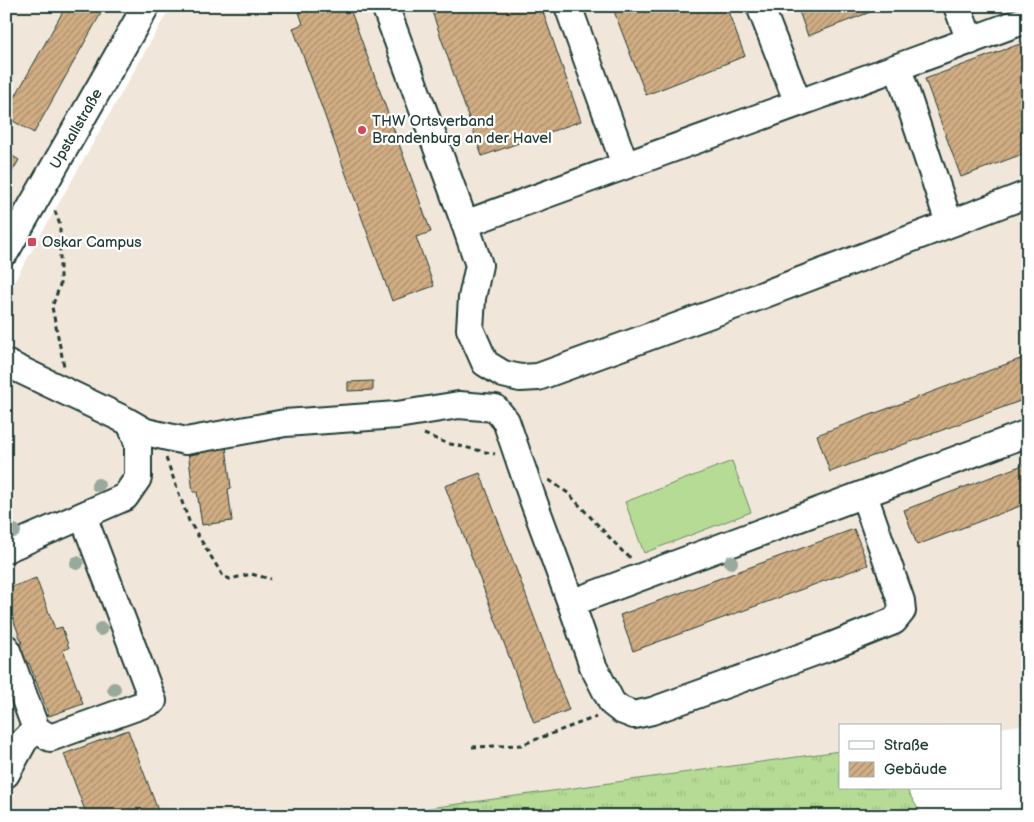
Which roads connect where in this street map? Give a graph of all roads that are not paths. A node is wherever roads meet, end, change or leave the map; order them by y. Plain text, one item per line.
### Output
1 (146, 6) edge
2 (385, 6) edge
3 (568, 6) edge
4 (760, 6) edge
5 (957, 6) edge
6 (1028, 19) edge
7 (970, 40) junction
8 (898, 68) junction
9 (798, 103) junction
10 (625, 165) junction
11 (1028, 194) edge
12 (950, 223) junction
13 (465, 224) junction
14 (6, 251) edge
15 (6, 363) edge
16 (131, 425) junction
17 (1028, 433) edge
18 (864, 495) junction
19 (83, 516) junction
20 (6, 549) edge
21 (571, 603) junction
22 (6, 648) edge
23 (36, 729) junction
24 (6, 774) edge

1 - 14 street, Upstallstraße
2 - 13 street
3 - 10 street
4 - 9 street
5 - 7 street
6 - 7 street
7 - 8 street
8 - 9 street
8 - 12 street
9 - 10 street
10 - 13 street
11 - 12 street
12 - 13 street
15 - 16 street
16 - 19 street
16 - 21 street
17 - 18 street
18 - 21 street
18 - 21 street
19 - 20 street
19 - 23 street
22 - 23 street
23 - 24 street

